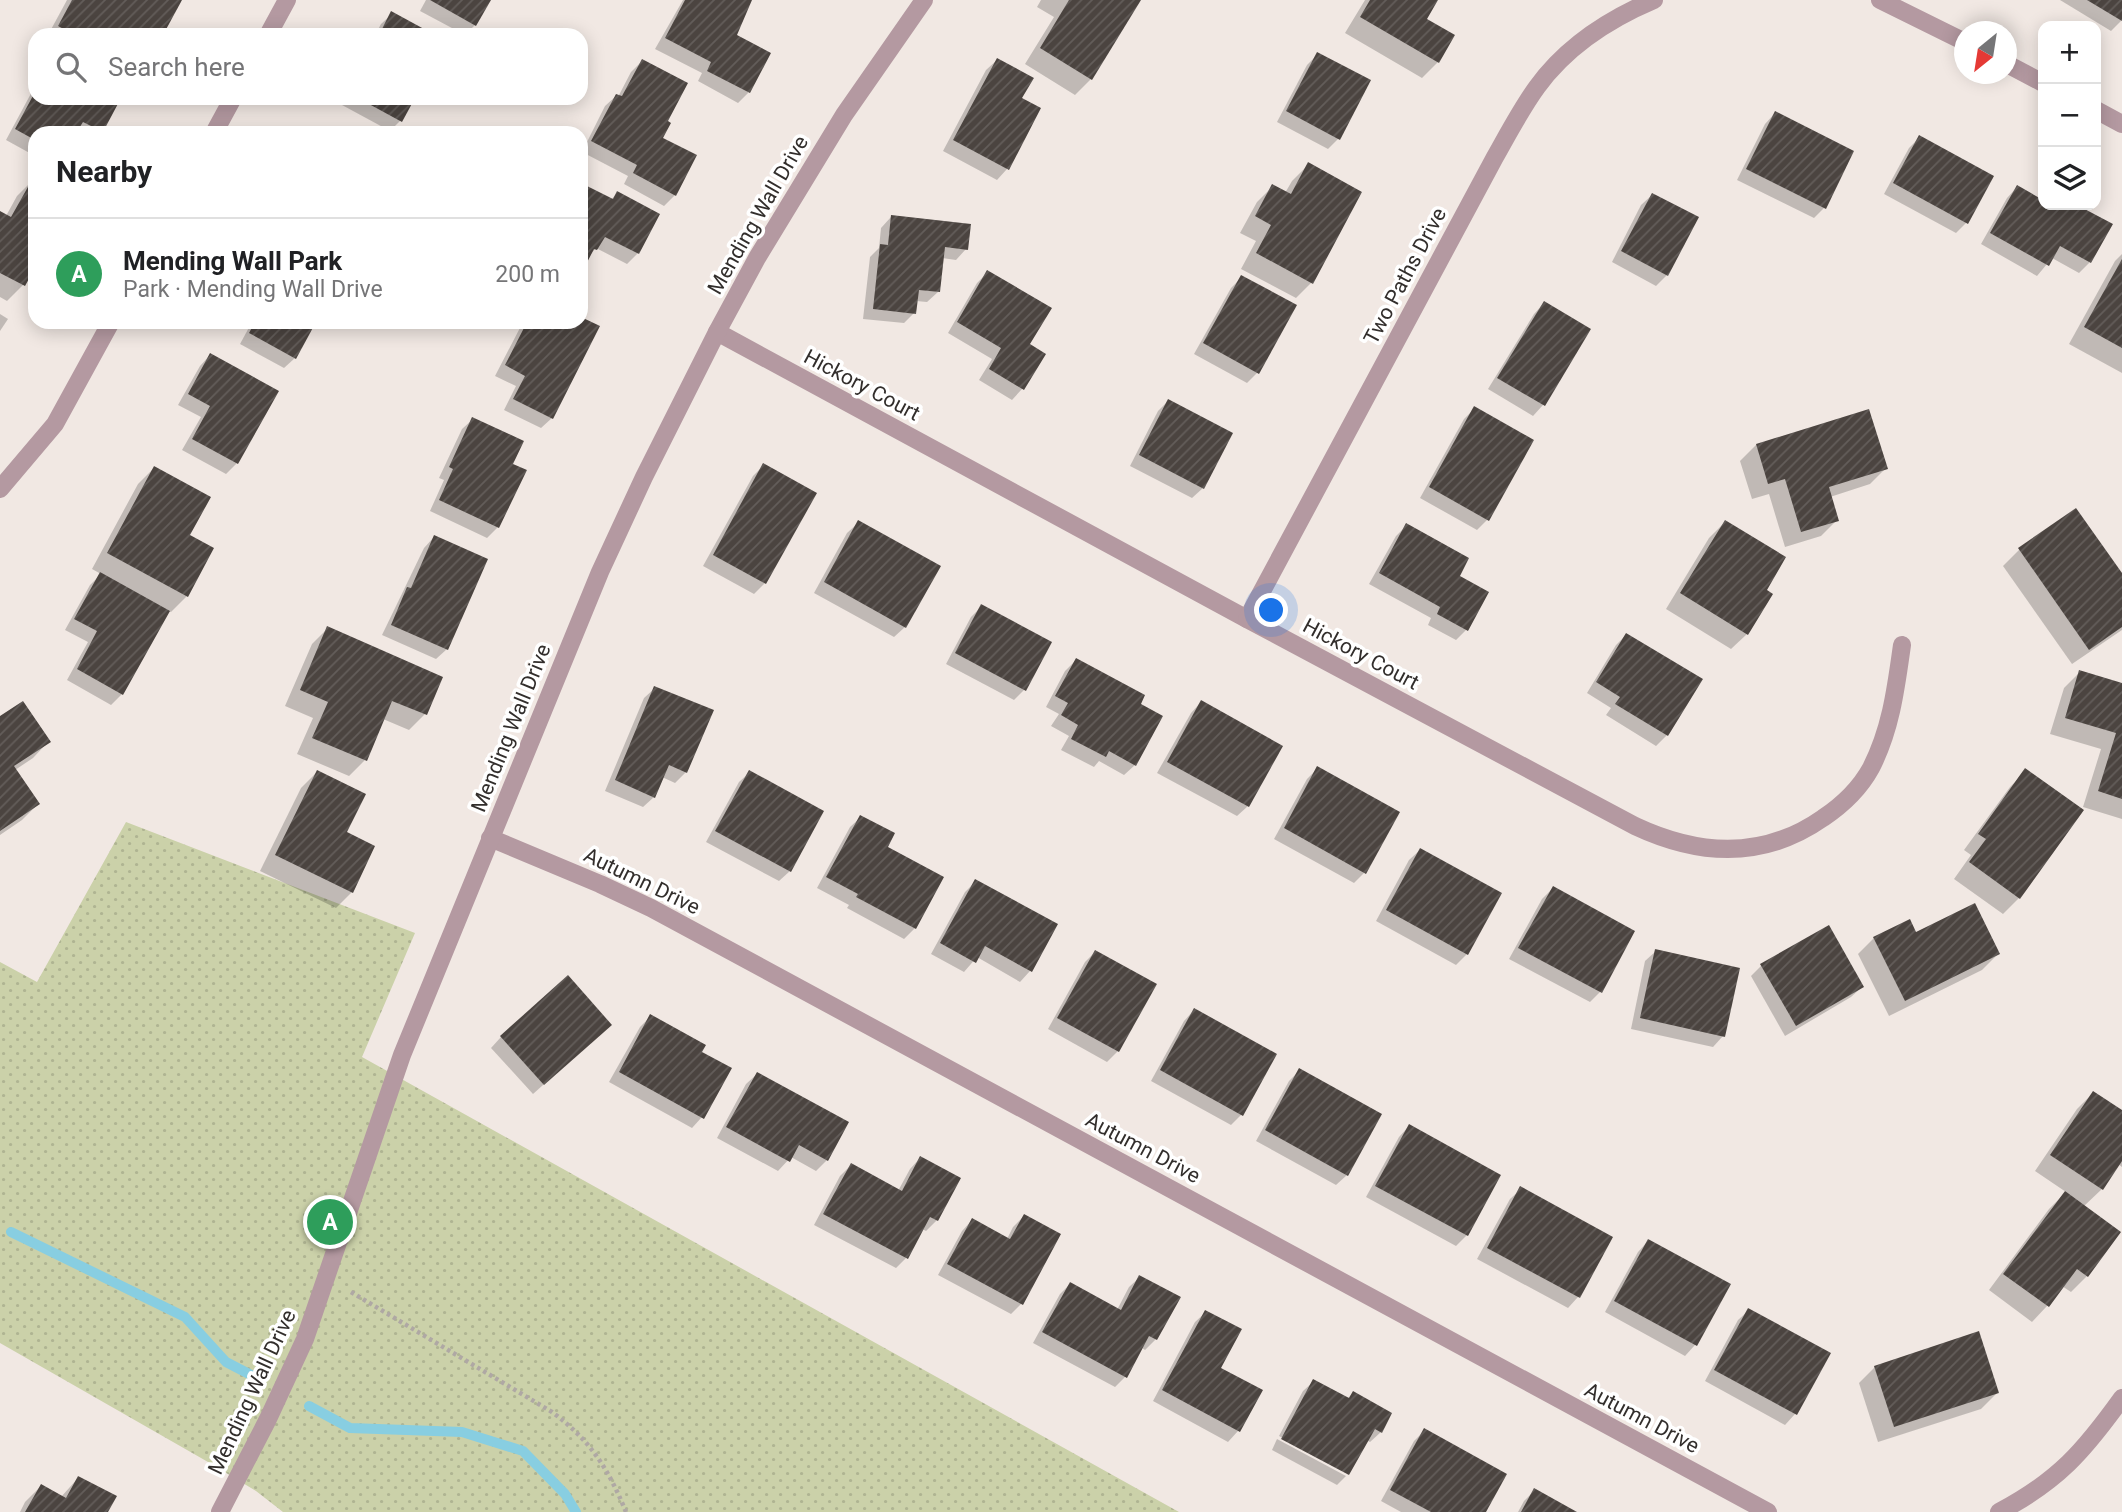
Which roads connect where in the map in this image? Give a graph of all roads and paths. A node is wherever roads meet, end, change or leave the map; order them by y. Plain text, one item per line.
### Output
1 (287, 0) edge
2 (924, 0) edge
3 (1654, 0) edge
4 (1880, 0) edge
5 (272, 28) edge
6 (1954, 37) edge
7 (2017, 69) edge
8 (2038, 80) edge
9 (229, 105) edge
10 (2101, 113) edge
11 (2122, 124) edge
12 (218, 126) edge
13 (107, 329) edge
14 (717, 332) junction
15 (0, 489) edge
16 (1247, 619) junction
17 (1902, 645) dead end
18 (490, 838) junction
19 (326, 1277) junction
20 (2122, 1398) edge
21 (220, 1512) edge
22 (626, 1512) edge
23 (1768, 1512) edge
24 (1999, 1512) edge

1 - 5 street
2 - 14 street, Mending Wall Drive
3 - 16 street, Two Paths Drive
4 - 6 street
7 - 8 street
9 - 12 street
10 - 11 street
13 - 15 street
14 - 16 street, Hickory Court
14 - 18 street, Mending Wall Drive
16 - 17 street, Hickory Court
18 - 19 street, Mending Wall Drive
18 - 23 street, Autumn Drive
19 - 21 street, Mending Wall Drive
19 - 22 path
20 - 24 street

